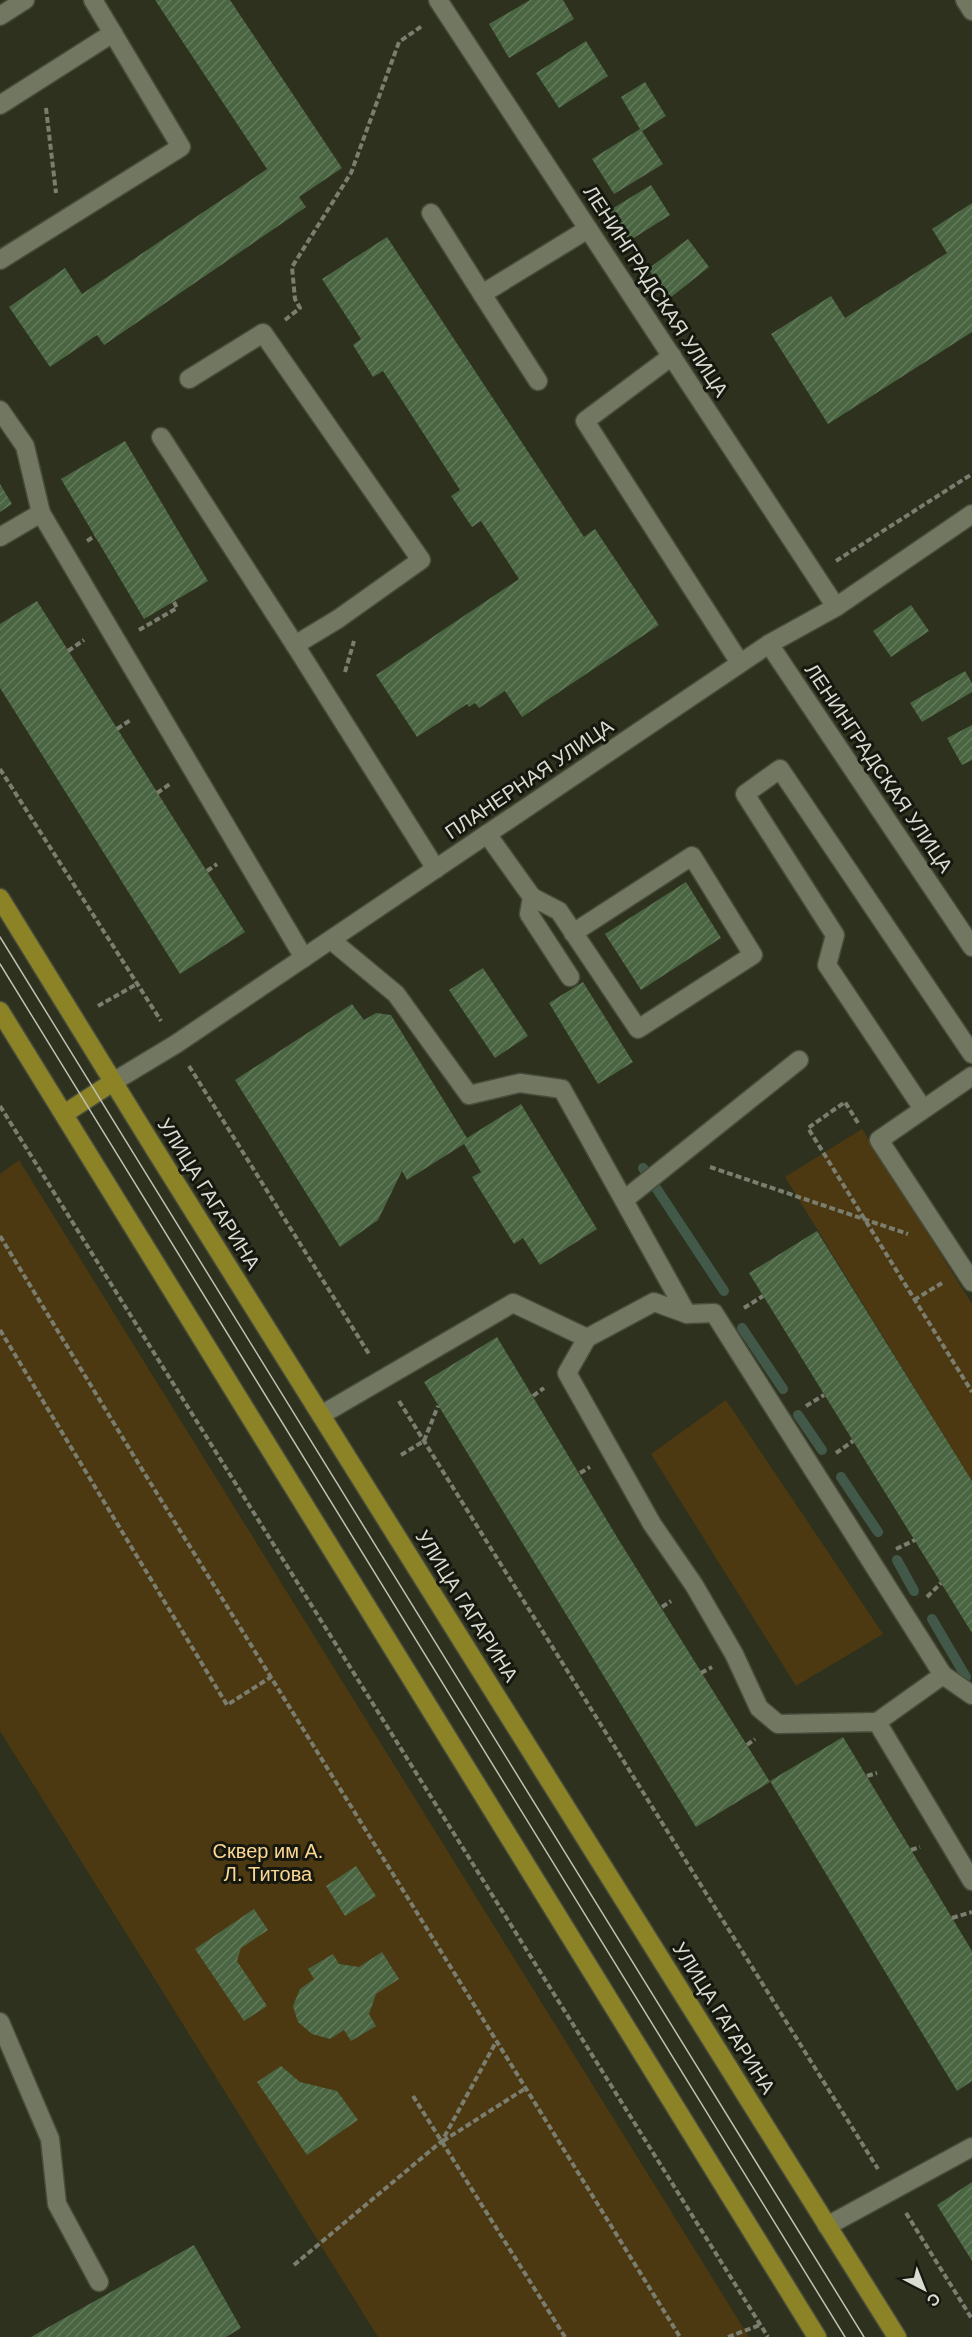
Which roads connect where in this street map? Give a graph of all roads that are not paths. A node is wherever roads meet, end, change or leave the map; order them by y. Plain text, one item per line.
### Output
1 (25, 0) edge
2 (93, 0) edge
3 (965, 0) edge
4 (442, 5) edge
5 (972, 11) edge
6 (0, 16) edge
7 (113, 33) junction
8 (0, 105) edge
9 (430, 213) dead end
10 (588, 229) junction
11 (0, 260) edge
12 (482, 294) junction
13 (672, 356) junction
14 (189, 380) dead end
15 (538, 381) dead end
16 (0, 410) edge
17 (161, 437) dead end
18 (41, 513) junction
19 (972, 514) edge
20 (0, 537) edge
21 (836, 607) junction
22 (769, 644) junction
23 (295, 645) junction
24 (740, 663) junction
25 (487, 834) junction
26 (436, 869) junction
27 (532, 897) junction
28 (0, 898) edge
29 (573, 933) junction
30 (331, 940) junction
31 (972, 947) edge
32 (304, 958) junction
33 (570, 977) dead end
34 (0, 1011) edge
35 (972, 1054) edge
36 (799, 1060) dead end
37 (972, 1076) edge
38 (113, 1082) junction
39 (923, 1109) junction
40 (64, 1113) junction
41 (624, 1200) junction
42 (972, 1282) edge
43 (687, 1314) junction
44 (587, 1338) junction
45 (321, 1415) junction
46 (943, 1675) junction
47 (972, 1695) edge
48 (878, 1722) junction
49 (972, 1881) edge
50 (0, 2022) edge
51 (972, 2147) edge
52 (827, 2226) junction
53 (99, 2282) dead end
54 (817, 2337) edge
55 (897, 2337) edge

1 - 6 street
2 - 7 street
3 - 5 street
4 - 10 street, ЛЕНИНГРАДСКАЯ УЛИЦА
7 - 8 street
7 - 11 street
9 - 12 street
10 - 12 street
10 - 13 street, ЛЕНИНГРАДСКАЯ УЛИЦА
12 - 15 street
13 - 21 street, ЛЕНИНГРАДСКАЯ УЛИЦА
13 - 24 street
14 - 23 street
16 - 18 street
17 - 23 street
18 - 20 street
18 - 32 street
19 - 21 street, ПЛАНЕРНАЯ УЛИЦА
21 - 22 street, ПЛАНЕРНАЯ УЛИЦА
22 - 24 street, ПЛАНЕРНАЯ УЛИЦА
22 - 31 street, ЛЕНИНГРАДСКАЯ УЛИЦА
23 - 26 street
24 - 25 street, ПЛАНЕРНАЯ УЛИЦА
25 - 26 street, ПЛАНЕРНАЯ УЛИЦА
25 - 27 street
26 - 30 street, ПЛАНЕРНАЯ УЛИЦА
27 - 29 street
27 - 33 street
28 - 38 main road, УЛИЦА ГАГАРИНА
29 - 29 street
30 - 32 street, ПЛАНЕРНАЯ УЛИЦА
30 - 41 street
32 - 38 street, ПЛАНЕРНАЯ УЛИЦА
34 - 40 main road
35 - 39 street
36 - 41 street
37 - 39 street
38 - 40 main road
38 - 45 main road, УЛИЦА ГАГАРИНА
39 - 42 street
40 - 54 main road
41 - 43 street
43 - 44 street
43 - 46 street
44 - 45 street
44 - 48 street
45 - 52 main road, УЛИЦА ГАГАРИНА
46 - 47 street
46 - 48 street
48 - 49 street
50 - 53 street
51 - 52 street
52 - 55 main road, УЛИЦА ГАГАРИНА

